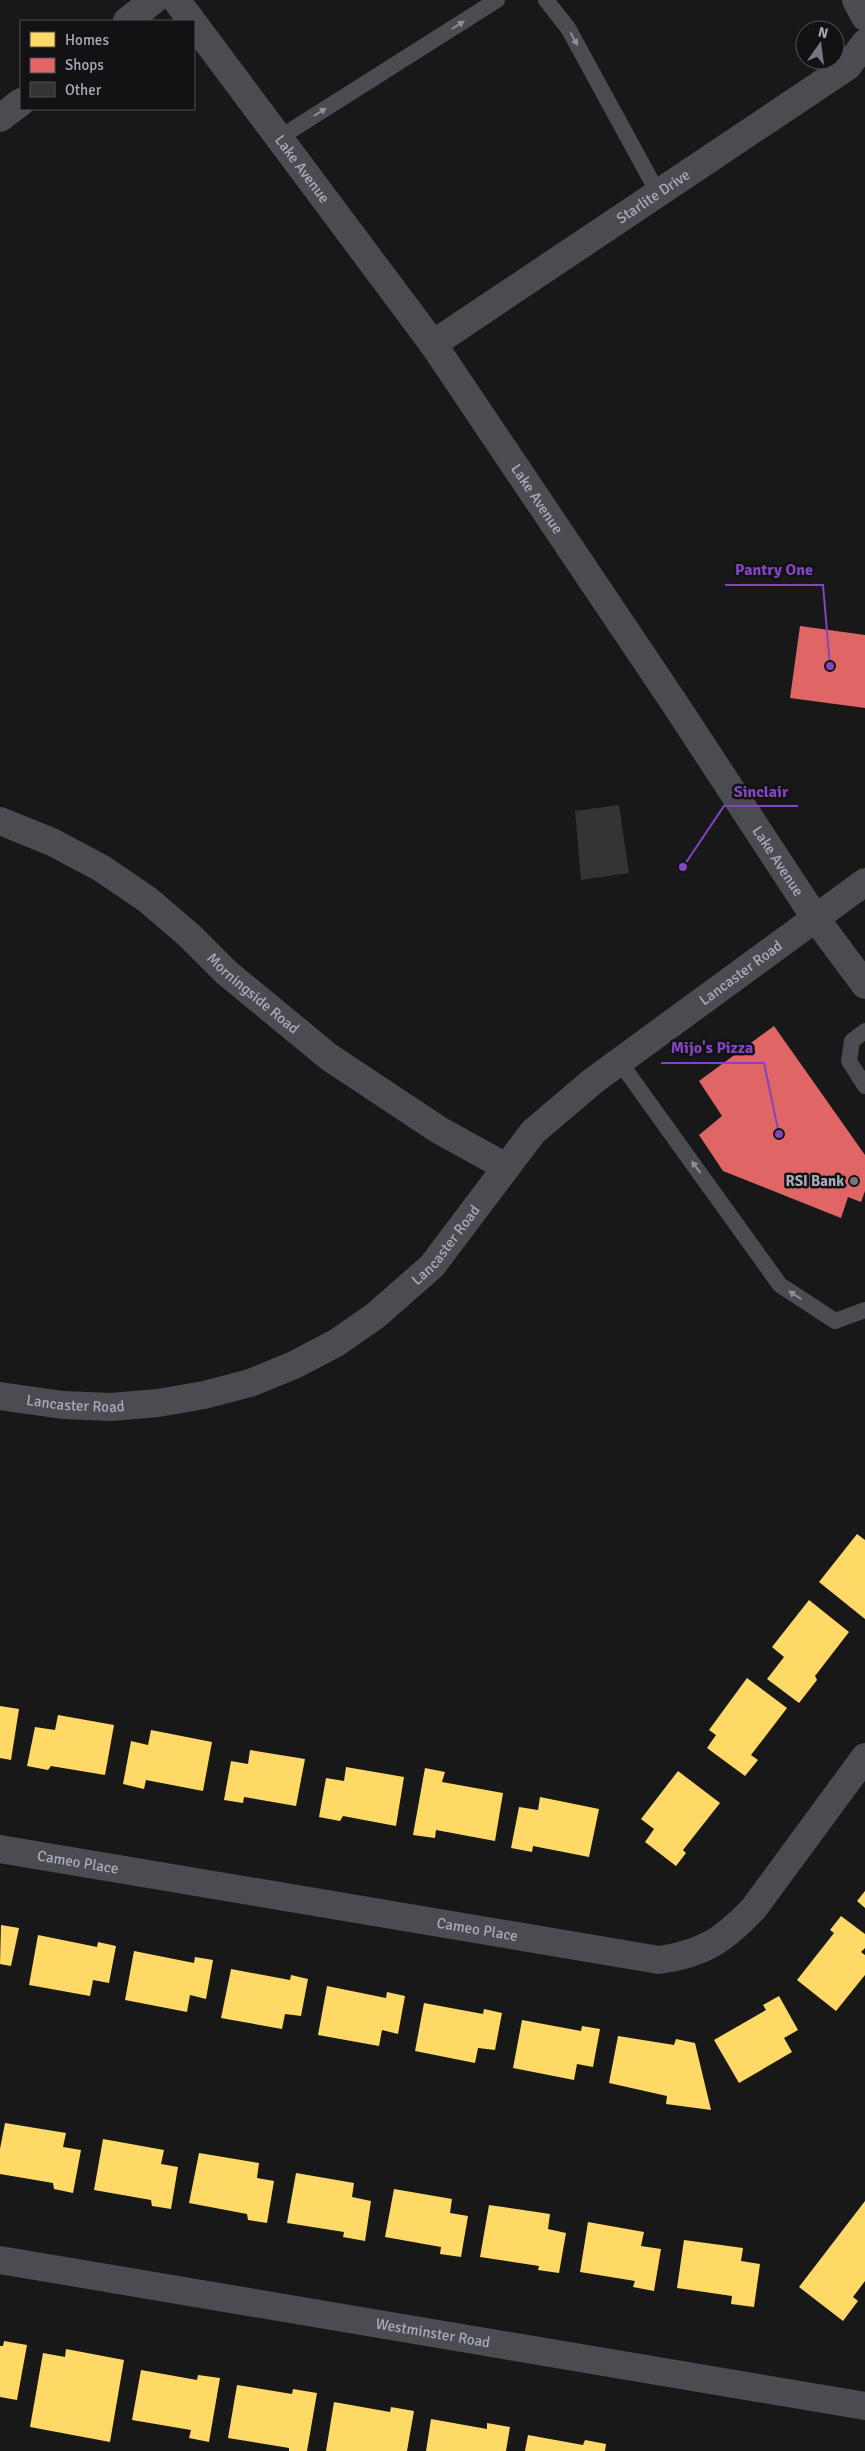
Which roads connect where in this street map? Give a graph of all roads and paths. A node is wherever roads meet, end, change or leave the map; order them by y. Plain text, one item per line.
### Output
1 (154, 0) edge
2 (176, 0) edge
3 (497, 0) edge
4 (546, 0) edge
5 (856, 0) edge
6 (865, 16) edge
7 (127, 20) edge
8 (191, 20) edge
9 (195, 25) edge
10 (865, 43) edge
11 (20, 103) edge
12 (0, 118) edge
13 (279, 138) junction
14 (658, 193) junction
15 (433, 344) junction
16 (0, 821) edge
17 (865, 882) edge
18 (816, 919) junction
19 (865, 985) edge
20 (865, 1031) edge
21 (619, 1061) junction
22 (865, 1086) edge
23 (506, 1167) junction
24 (865, 1310) edge
25 (0, 1396) edge
26 (865, 1757) edge
27 (0, 1849) edge
28 (0, 2260) edge
29 (865, 2406) edge

1 - 7 street
2 - 8 street, Lake Avenue
13 -> 3 lane
4 -> 14 lane
5 - 6 street
9 - 13 street, Lake Avenue
10 - 14 street, Starlite Drive
11 - 12 street
13 - 15 street, Lake Avenue
14 - 15 street, Starlite Drive
15 - 18 street, Lake Avenue
16 - 23 street, Morningside Road
17 - 18 street, Lancaster Road
18 - 19 street, Lake Avenue
18 - 21 street, Lancaster Road
20 - 22 lane
21 - 23 street, Lancaster Road
24 -> 21 lane
23 - 25 street, Lancaster Road
26 - 27 street, Cameo Place
28 - 29 street, Westminster Road

